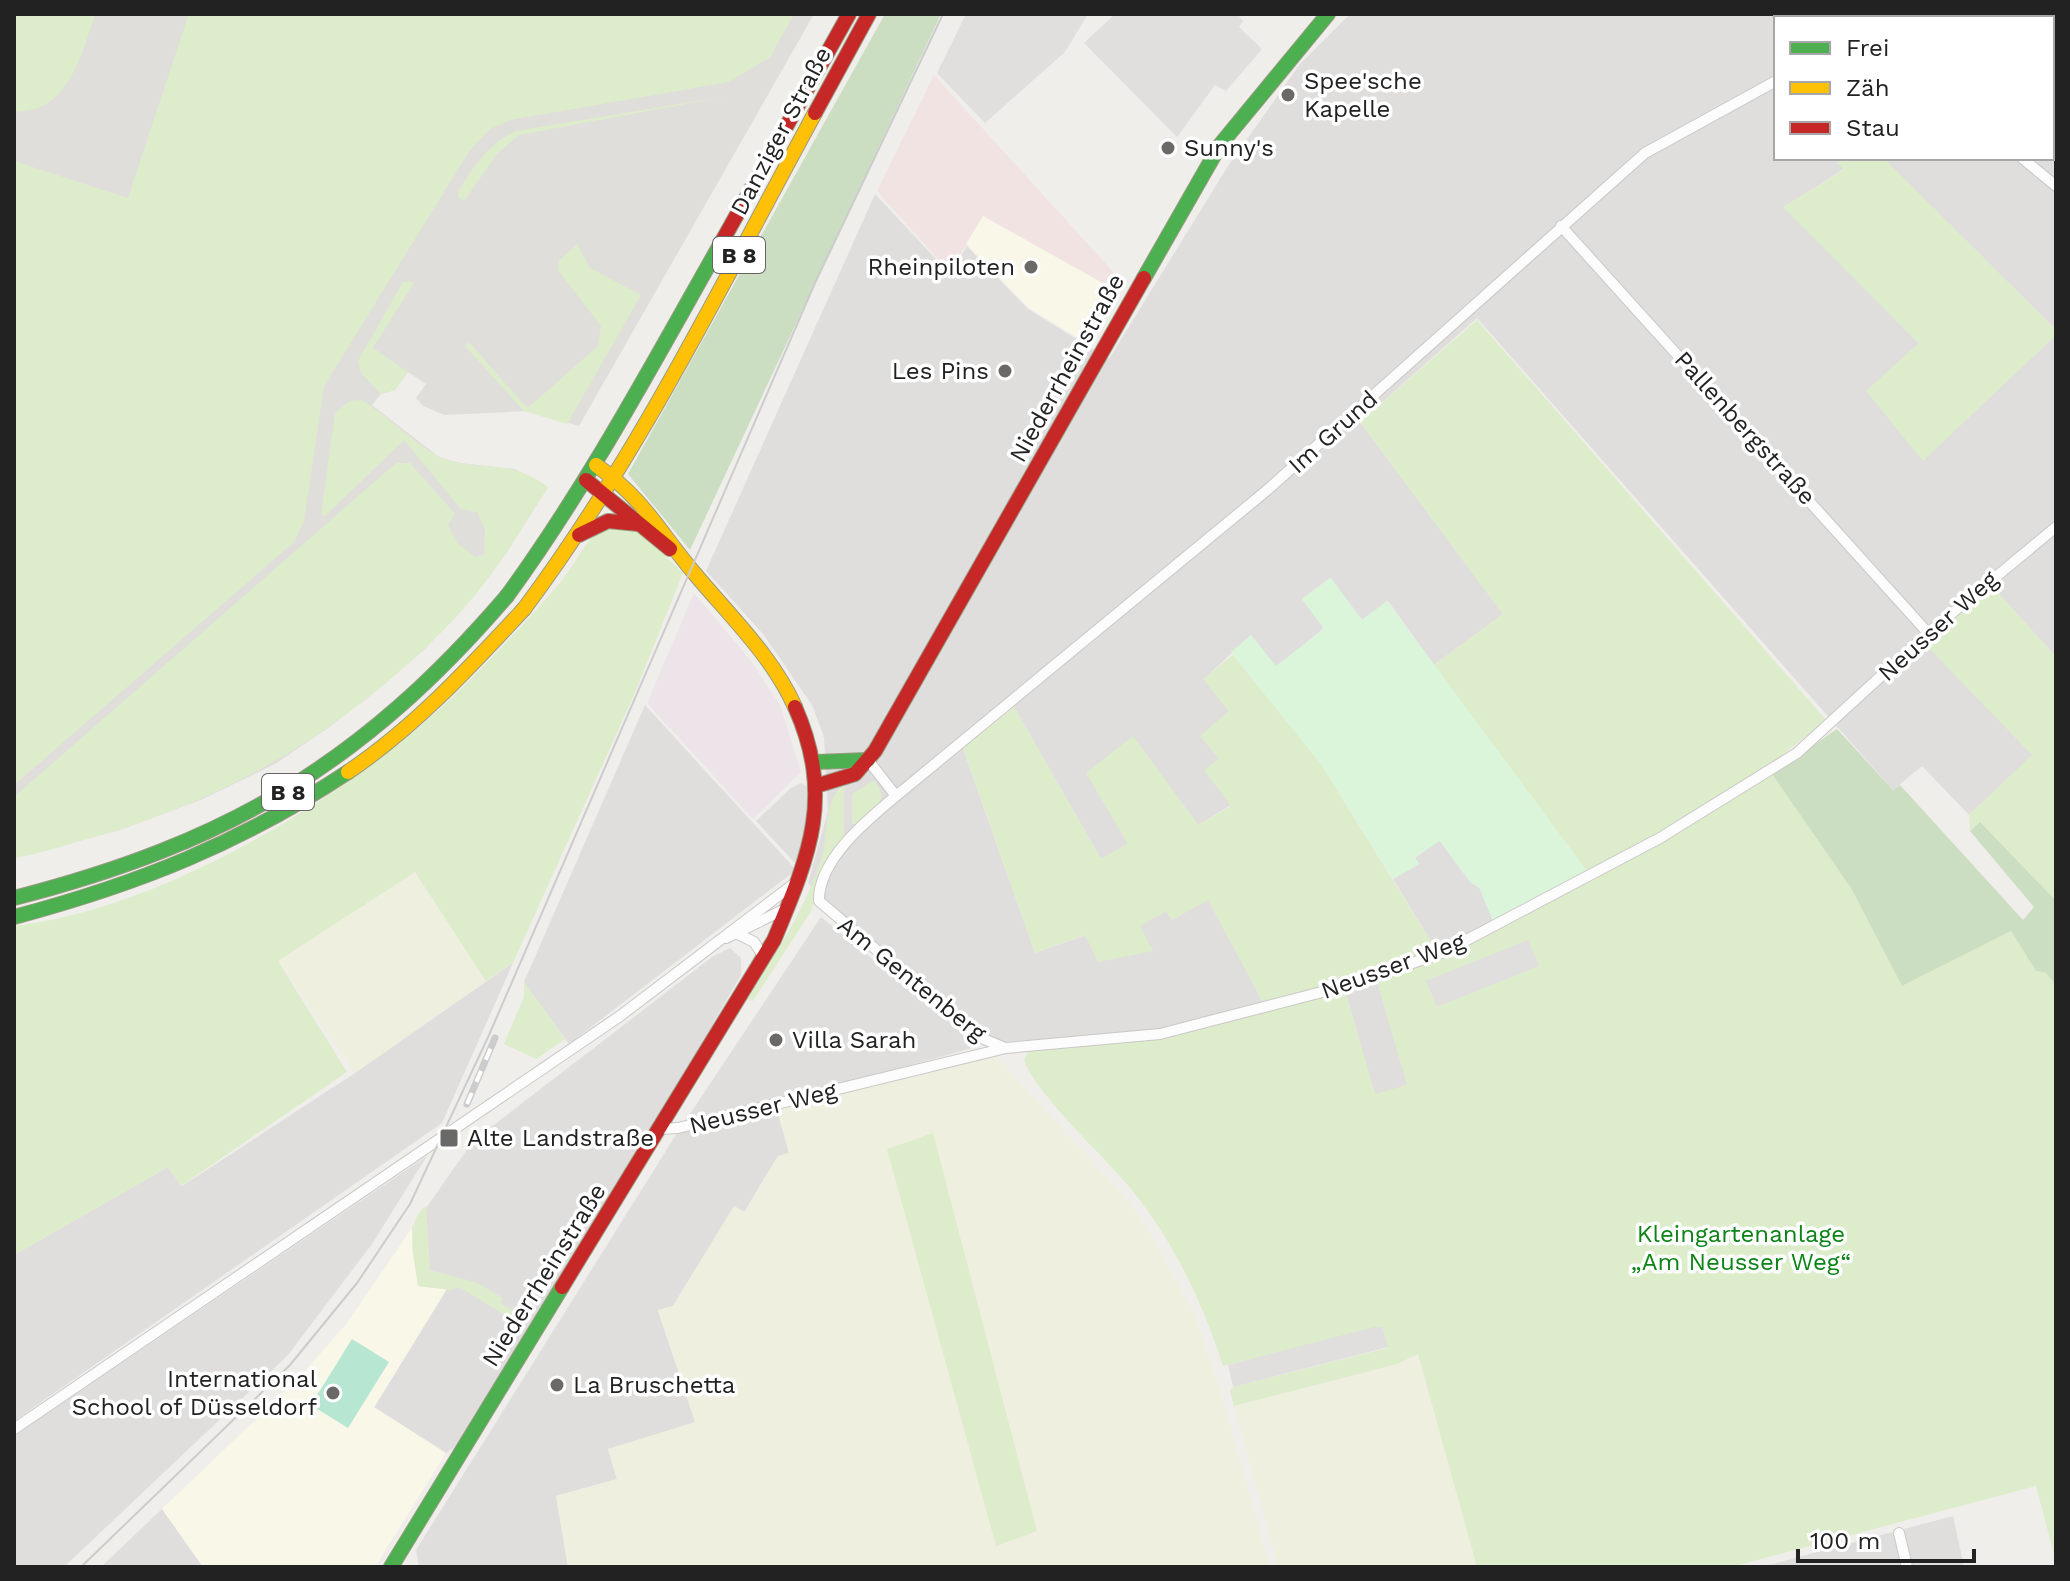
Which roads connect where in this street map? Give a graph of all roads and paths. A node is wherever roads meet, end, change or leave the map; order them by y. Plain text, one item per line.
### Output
1 (849, 14) edge
2 (869, 14) edge
3 (1328, 14) edge
4 (1774, 82) edge
5 (2024, 160) edge
6 (2056, 186) edge
7 (1561, 226) junction
8 (596, 465) junction
9 (615, 478) junction
10 (586, 480) junction
11 (605, 493) junction
12 (642, 525) junction
13 (2056, 527) edge
14 (579, 535) junction
15 (680, 558) junction
16 (1928, 633) junction
17 (868, 760) junction
18 (816, 762) junction
19 (819, 785) junction
20 (896, 796) junction
21 (800, 879) junction
22 (14, 898) edge
23 (787, 908) junction
24 (14, 917) edge
25 (738, 934) junction
26 (720, 939) junction
27 (764, 957) junction
28 (1006, 1048) junction
29 (659, 1129) junction
30 (14, 1429) edge
31 (1899, 1533) dead end
32 (391, 1567) edge
33 (1907, 1567) edge

1 - 8 main road, Danziger Straße / B 8
2 - 9 main road, Danziger Straße / B 8
3 - 17 main road, Niederrheinstraße
4 - 7 street, Im Grund
5 - 6 street
7 - 16 street, Pallenbergstraße
7 - 20 street, Im Grund
8 - 9 main road
8 - 10 main road, Danziger Straße / B 8
9 - 11 main road, Danziger Straße / B 8
9 - 15 main road
10 - 11 main road
10 - 22 main road, Danziger Straße / B 8
11 - 12 main road
11 - 14 main road, Danziger Straße / B 8
12 - 14 main road
12 - 15 main road
13 - 16 street, Neusser Weg
14 - 24 main road, Danziger Straße / B 8
15 - 18 main road
16 - 28 street, Neusser Weg
17 - 18 main road
17 - 19 main road, Niederrheinstraße
17 - 20 street
18 - 19 main road, Niederrheinstraße
19 - 21 main road, Niederrheinstraße
20 - 28 street, Am Gentenberg
21 - 23 main road, Niederrheinstraße
21 - 26 street
23 - 25 street
23 - 27 main road, Niederrheinstraße
25 - 26 street
25 - 27 street
26 - 30 street
27 - 29 main road, Niederrheinstraße
28 - 29 street, Neusser Weg
29 - 32 main road, Niederrheinstraße
31 - 33 street

